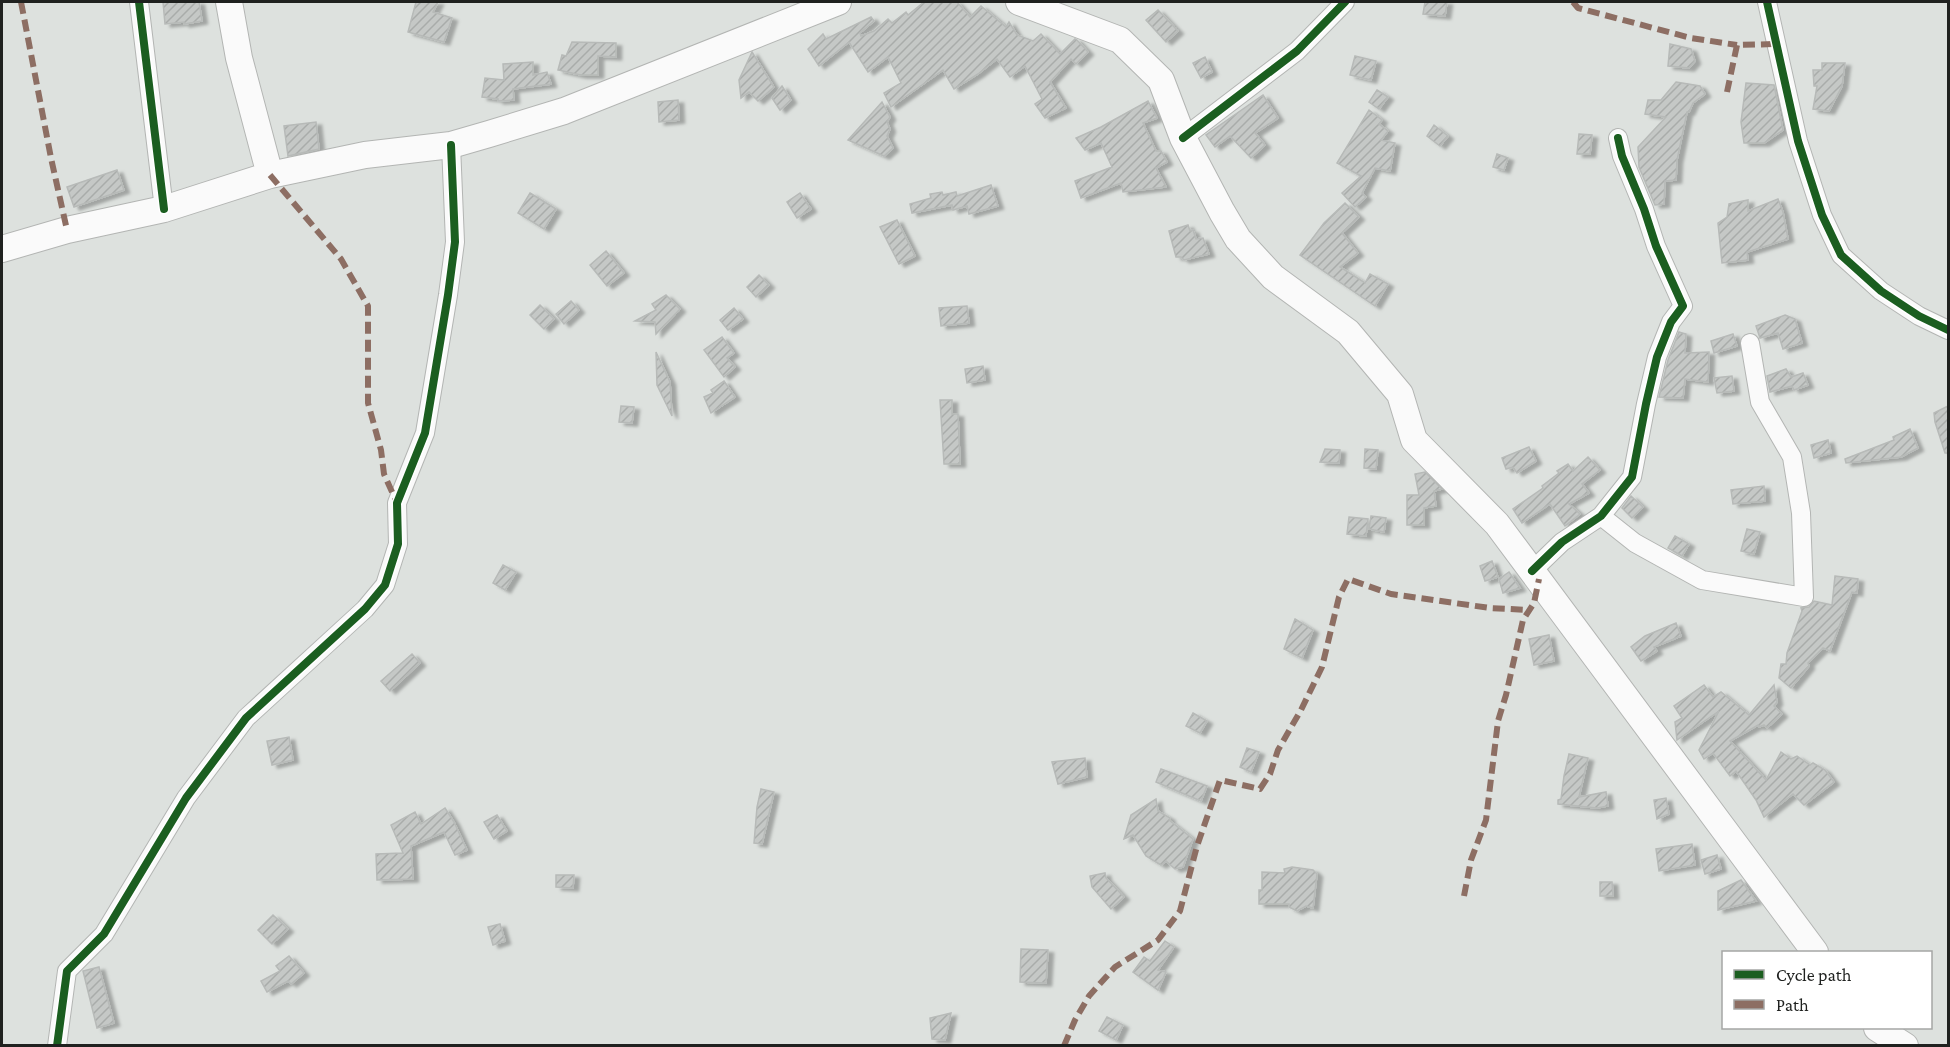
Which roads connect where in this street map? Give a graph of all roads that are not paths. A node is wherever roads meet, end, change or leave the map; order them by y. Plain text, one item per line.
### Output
1 (139, 2) edge
2 (229, 2) edge
3 (838, 2) edge
4 (1019, 2) edge
5 (1345, 2) edge
6 (1767, 2) edge
7 (1183, 138) junction
8 (1618, 138) dead end
9 (451, 145) junction
10 (270, 175) junction
11 (164, 209) junction
12 (2, 249) edge
13 (1948, 330) edge
14 (1750, 344) dead end
15 (1601, 516) junction
16 (1532, 571) junction
17 (1814, 951) edge
18 (1880, 1029) edge
19 (57, 1046) edge
20 (1905, 1046) edge

1 - 11 street
2 - 10 main road
3 - 9 main road
4 - 7 main road
5 - 7 street
6 - 13 street
7 - 16 main road
8 - 15 street
9 - 10 main road
9 - 19 street
10 - 11 main road
11 - 12 main road
14 - 15 street
15 - 16 street
16 - 17 main road
18 - 20 main road

